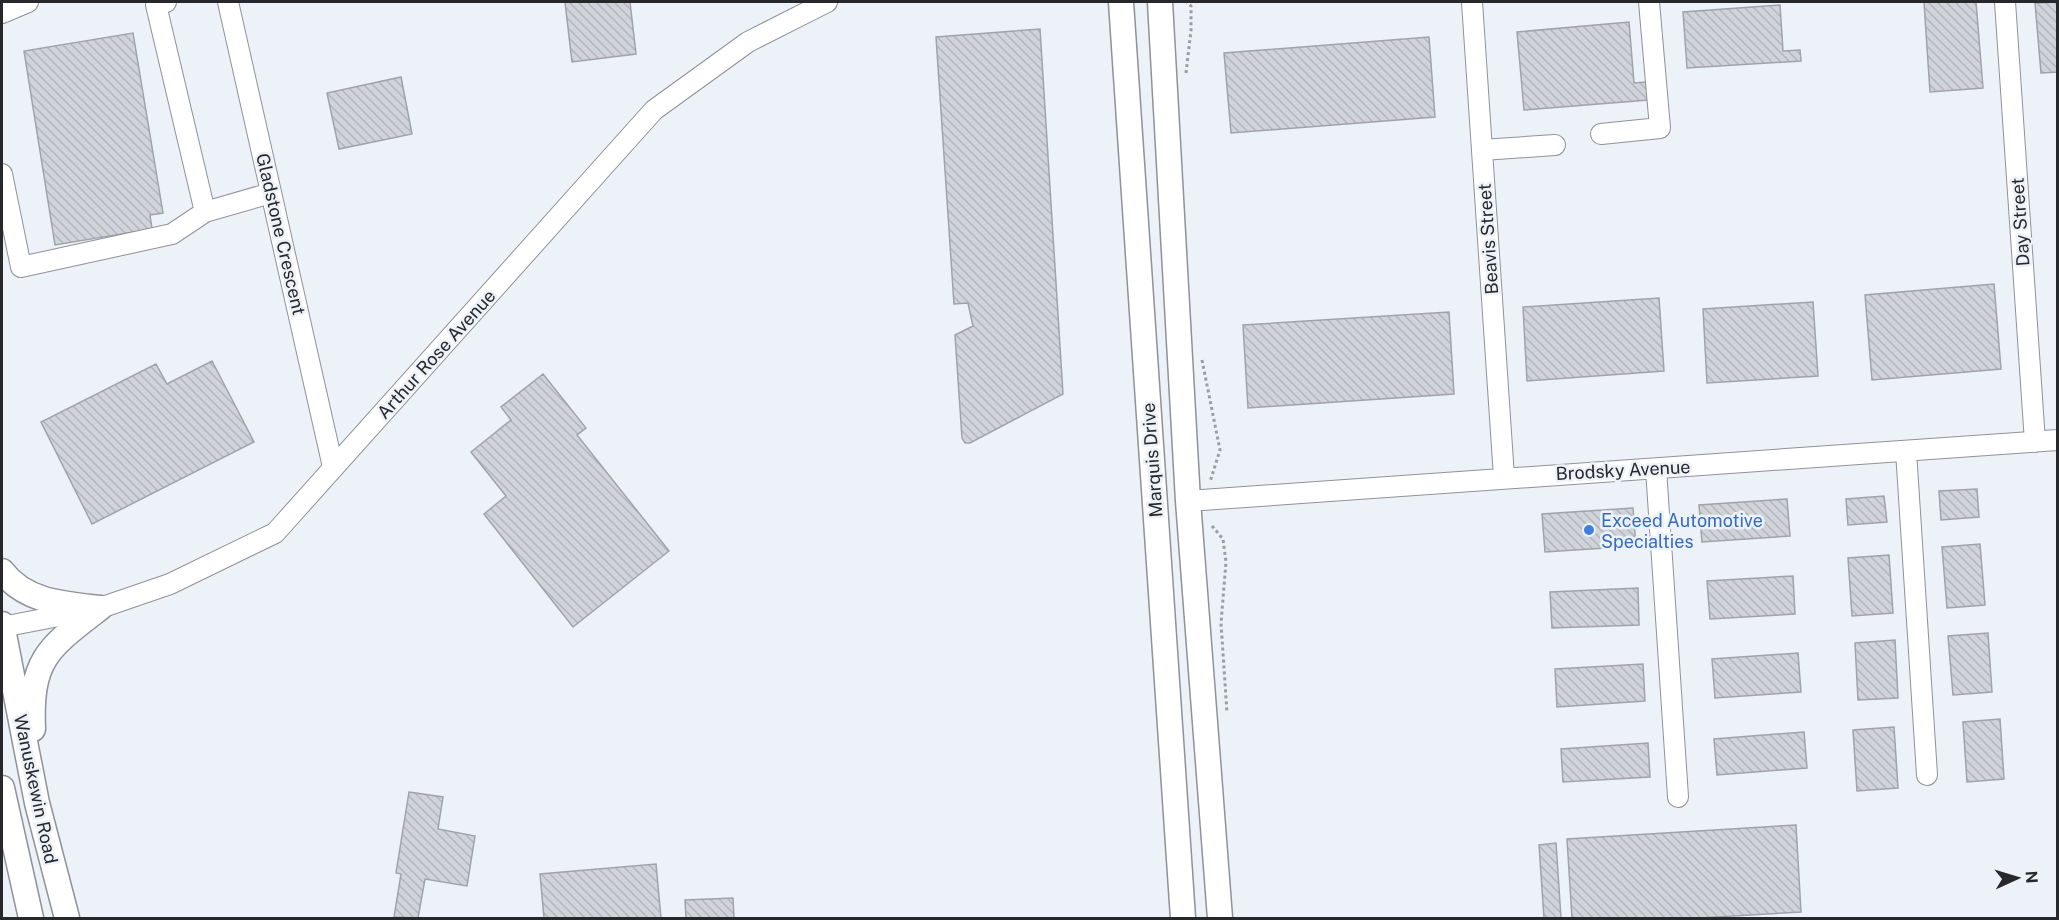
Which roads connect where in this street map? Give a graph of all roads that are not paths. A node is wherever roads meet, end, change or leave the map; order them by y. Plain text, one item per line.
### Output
1 (28, 2) edge
2 (166, 2) edge
3 (228, 2) edge
4 (825, 2) edge
5 (1122, 2) edge
6 (1161, 2) edge
7 (1472, 2) edge
8 (1649, 2) edge
9 (2005, 2) edge
10 (2, 13) edge
11 (1600, 134) dead end
12 (1555, 145) dead end
13 (1482, 150) junction
14 (2, 174) edge
15 (271, 193) junction
16 (205, 212) junction
17 (2058, 440) edge
18 (2035, 442) junction
19 (1906, 451) junction
20 (333, 467) junction
21 (1656, 469) junction
22 (1504, 477) junction
23 (1197, 500) junction
24 (2, 571) edge
25 (100, 608) junction
26 (2, 626) edge
27 (1927, 775) dead end
28 (2, 788) edge
29 (1678, 797) dead end
30 (37, 803) junction
31 (31, 918) edge
32 (67, 918) edge
33 (1183, 918) edge
34 (1220, 918) edge

1 - 10 street
2 - 16 street
3 - 15 street, Gladstone Crescent
4 - 20 street, Arthur Rose Avenue
5 - 33 main road, Marquis Drive
6 - 23 main road, Marquis Drive
7 - 13 street, Beavis Street
8 - 11 street
9 - 18 street, Day Street
12 - 13 street
13 - 22 street, Beavis Street
14 - 16 street
15 - 16 street
15 - 20 street, Gladstone Crescent
17 - 18 street, Brodsky Avenue
18 - 19 street, Brodsky Avenue
19 - 21 street, Brodsky Avenue
19 - 27 street
20 - 25 street, Arthur Rose Avenue
21 - 22 street, Brodsky Avenue
21 - 29 street
22 - 23 street, Brodsky Avenue
23 - 34 main road, Marquis Drive
24 - 25 main road
25 - 26 street, Arthur Rose Avenue
25 - 30 main road
26 - 30 main road, Wanuskewin Road
28 - 31 main road, Wanuskewin Road
30 - 32 main road, Wanuskewin Road

